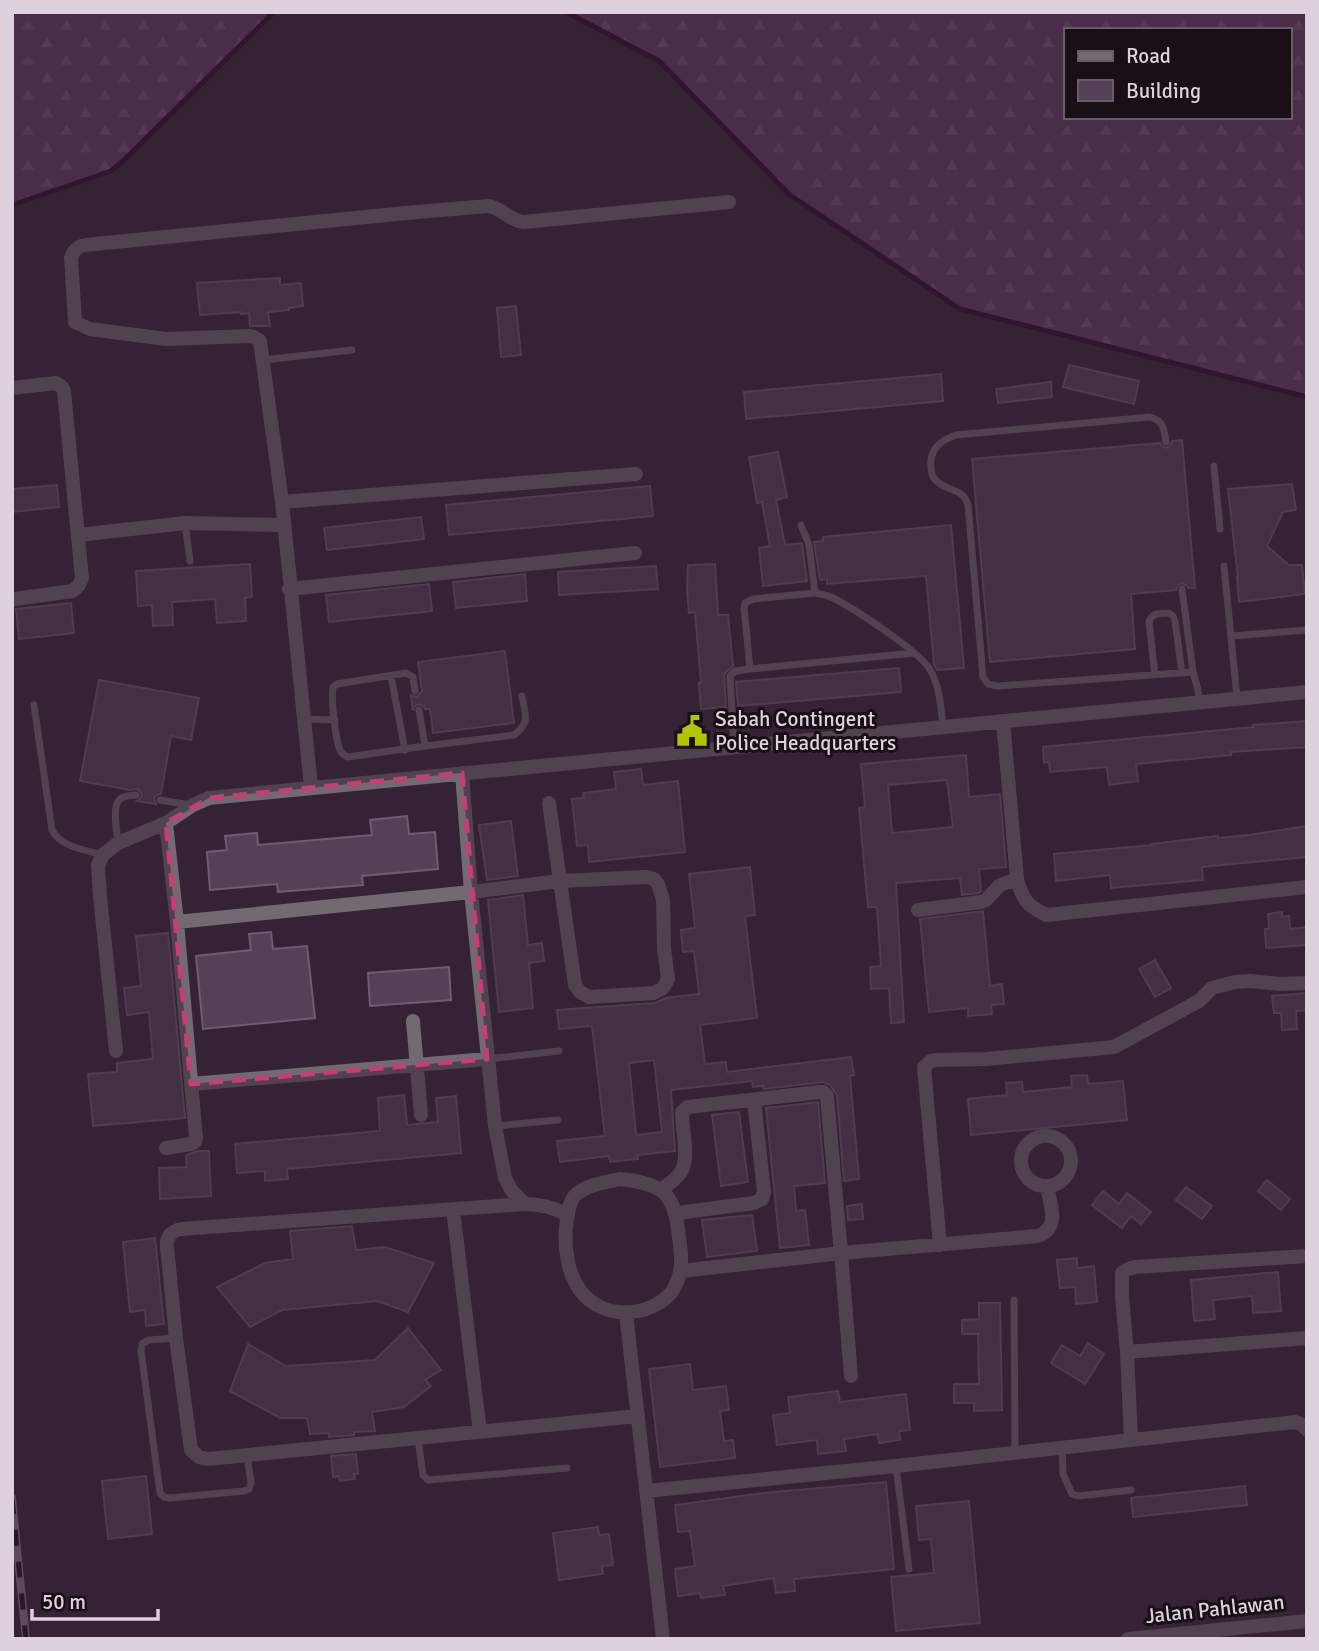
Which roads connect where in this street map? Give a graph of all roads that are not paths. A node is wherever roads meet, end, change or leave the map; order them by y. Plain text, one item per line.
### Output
1 (729, 202) dead end
2 (352, 350) dead end
3 (263, 360) junction
4 (12, 388) edge
5 (1166, 442) dead end
6 (1214, 466) dead end
7 (636, 474) dead end
8 (282, 502) junction
9 (185, 523) junction
10 (284, 525) junction
11 (801, 525) dead end
12 (1220, 529) dead end
13 (78, 535) junction
14 (635, 553) dead end
15 (190, 561) dead end
16 (1224, 566) dead end
17 (289, 589) junction
18 (1182, 589) dead end
19 (815, 593) junction
20 (15, 599) dead end
21 (1307, 631) edge
22 (1232, 636) junction
23 (915, 653) junction
24 (750, 669) junction
25 (1193, 671) junction
26 (1182, 673) junction
27 (1155, 675) junction
28 (391, 676) junction
29 (415, 691) dead end
30 (1307, 692) edge
31 (522, 696) dead end
32 (1237, 698) junction
33 (1199, 702) junction
34 (34, 705) dead end
35 (419, 710) dead end
36 (303, 718) junction
37 (335, 720) junction
38 (1003, 721) junction
39 (943, 727) junction
40 (425, 746) junction
41 (734, 747) junction
42 (405, 750) junction
43 (462, 773) junction
44 (311, 787) junction
45 (136, 795) dead end
46 (160, 800) dead end
47 (549, 803) dead end
48 (192, 805) junction
49 (166, 823) junction
50 (118, 843) junction
51 (103, 855) junction
52 (1017, 879) junction
53 (560, 881) junction
54 (1307, 887) edge
55 (471, 892) junction
56 (918, 910) dead end
57 (177, 922) junction
58 (1307, 983) edge
59 (413, 1021) dead end
60 (116, 1051) dead end
61 (559, 1051) dead end
62 (487, 1059) junction
63 (416, 1064) junction
64 (191, 1084) junction
65 (754, 1100) junction
66 (421, 1115) dead end
67 (558, 1120) dead end
68 (495, 1126) junction
69 (166, 1148) dead end
70 (1047, 1186) dead end
71 (661, 1190) junction
72 (525, 1204) junction
73 (453, 1210) junction
74 (677, 1213) junction
75 (568, 1214) junction
76 (940, 1245) junction
77 (841, 1253) junction
78 (1307, 1256) edge
79 (681, 1271) junction
80 (1014, 1300) dead end
81 (626, 1313) junction
82 (176, 1338) junction
83 (1307, 1338) edge
84 (1127, 1352) junction
85 (852, 1376) dead end
86 (638, 1416) junction
87 (1307, 1430) edge
88 (480, 1432) junction
89 (418, 1438) junction
90 (1131, 1439) junction
91 (1062, 1448) junction
92 (1016, 1453) junction
93 (247, 1455) junction
94 (896, 1466) junction
95 (567, 1468) dead end
96 (1131, 1490) dead end
97 (646, 1491) junction
98 (909, 1569) dead end
99 (1307, 1621) edge
100 (1205, 1635) edge
101 (663, 1639) edge
102 (1128, 1639) edge

1 - 3 street
2 - 3 lane
3 - 8 street
4 - 13 street
5 - 27 lane
6 - 12 lane
7 - 8 street
8 - 10 street
9 - 10 street
9 - 13 street
9 - 15 lane
10 - 17 street
11 - 19 lane
13 - 20 street
14 - 17 street
16 - 22 lane
17 - 36 street
18 - 25 lane
19 - 23 lane
19 - 24 lane
21 - 22 lane
22 - 32 lane
23 - 24 lane
23 - 39 lane
24 - 41 lane
25 - 26 lane
25 - 33 lane
26 - 27 lane
26 - 27 lane
28 - 29 lane
28 - 37 lane
28 - 42 lane
30 - 32 street
31 - 40 lane
32 - 33 street
33 - 38 street
34 - 51 lane
35 - 40 lane
36 - 37 lane
36 - 44 street
37 - 42 lane
38 - 39 street
38 - 52 street
39 - 41 street
40 - 42 lane
41 - 43 street
43 - 44 street
43 - 55 street
44 - 48 street
45 - 50 lane
46 - 48 lane
47 - 53 street
48 - 49 street
49 - 50 street
49 - 57 street
50 - 51 street
51 - 60 street
52 - 54 street
52 - 56 street
53 - 53 street
53 - 55 street
55 - 57 street
55 - 62 street
57 - 64 street
58 - 76 street
59 - 63 street
61 - 62 lane
62 - 63 street
62 - 68 street
63 - 64 street
63 - 66 street
64 - 69 street
65 - 71 street
65 - 74 street
65 - 77 street
67 - 68 lane
68 - 72 street
70 - 76 street
71 - 74 street
71 - 75 street
72 - 73 street
72 - 75 street
73 - 82 street
73 - 88 street
74 - 79 street
75 - 81 street
76 - 77 street
77 - 79 street
77 - 85 street
78 - 84 street
79 - 81 street
80 - 92 lane
81 - 86 street
82 - 93 street
82 - 93 lane
83 - 84 street
84 - 90 street
86 - 88 street
86 - 97 street
87 - 90 street
88 - 89 street
89 - 93 street
89 - 95 lane
90 - 91 street
91 - 92 street
91 - 96 lane
92 - 94 street
94 - 97 street
94 - 98 lane
97 - 101 street
99 - 100 street, Jalan Pahlawan
100 - 102 street, Jalan Pahlawan

